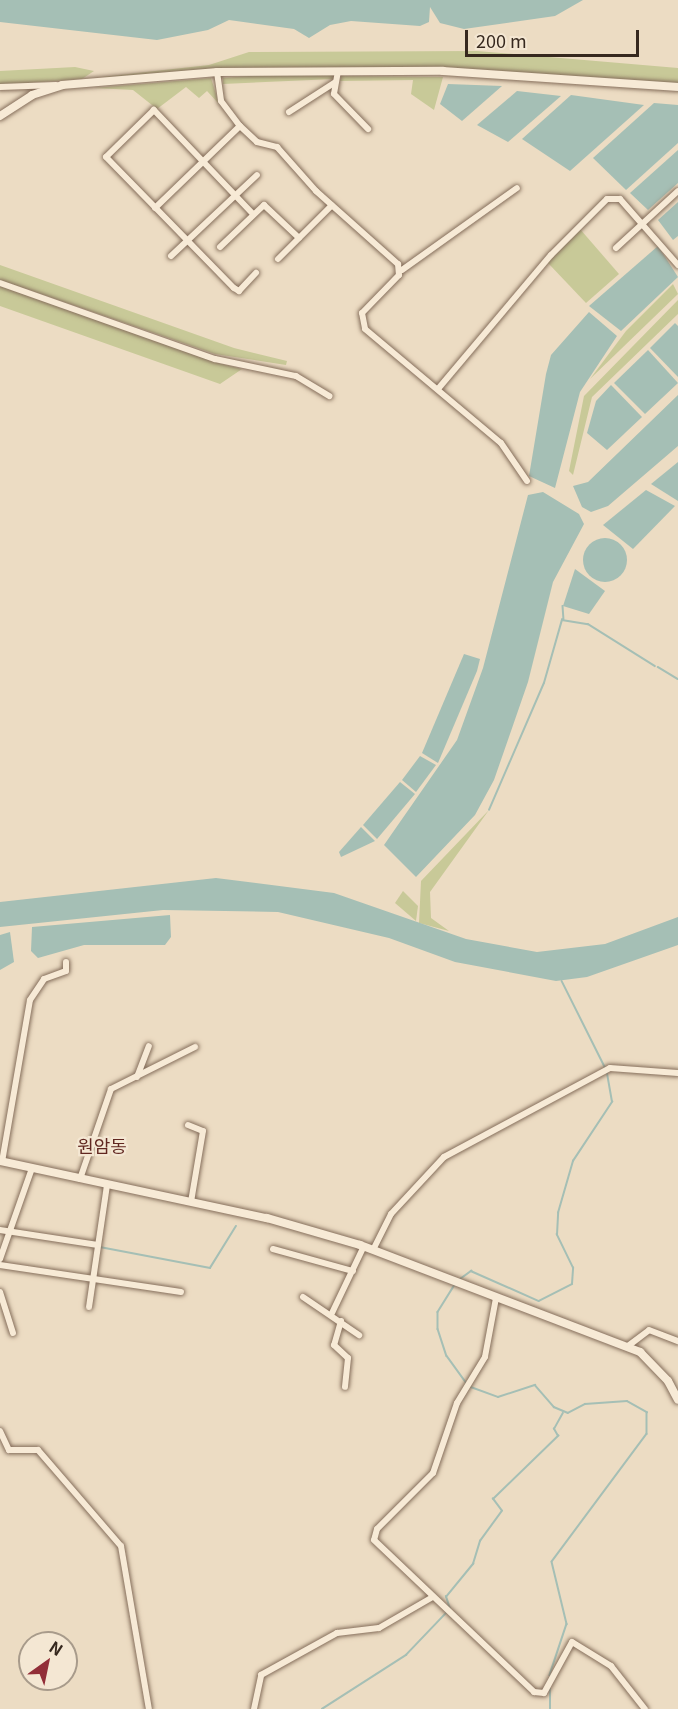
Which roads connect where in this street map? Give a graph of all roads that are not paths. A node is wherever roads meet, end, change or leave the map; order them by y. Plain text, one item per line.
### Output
1 (338, 71) junction
2 (217, 72) junction
3 (334, 83) junction
4 (62, 85) junction
5 (0, 87) edge
6 (678, 87) edge
7 (289, 112) dead end
8 (0, 116) edge
9 (240, 126) junction
10 (368, 129) dead end
11 (204, 162) junction
12 (257, 175) dead end
13 (517, 188) dead end
14 (678, 191) edge
15 (235, 195) junction
16 (332, 205) junction
17 (155, 208) junction
18 (253, 214) junction
19 (642, 225) junction
20 (298, 238) junction
21 (187, 240) junction
22 (220, 247) dead end
23 (616, 248) dead end
24 (171, 256) dead end
25 (278, 259) dead end
26 (678, 265) edge
27 (402, 270) junction
28 (256, 273) dead end
29 (0, 283) edge
30 (438, 389) junction
31 (329, 396) dead end
32 (527, 481) dead end
33 (66, 962) dead end
34 (148, 1046) dead end
35 (195, 1047) dead end
36 (678, 1073) edge
37 (137, 1077) junction
38 (188, 1125) dead end
39 (1, 1161) edge
40 (32, 1168) junction
41 (80, 1179) junction
42 (107, 1185) junction
43 (190, 1202) junction
44 (0, 1230) edge
45 (10, 1231) junction
46 (98, 1245) junction
47 (369, 1248) junction
48 (273, 1249) dead end
49 (0, 1259) edge
50 (0, 1265) edge
51 (353, 1271) junction
52 (94, 1279) junction
53 (0, 1292) edge
54 (181, 1292) dead end
55 (303, 1297) dead end
56 (496, 1298) junction
57 (89, 1307) dead end
58 (332, 1313) junction
59 (340, 1321) junction
60 (13, 1333) dead end
61 (359, 1335) dead end
62 (678, 1341) edge
63 (628, 1346) junction
64 (345, 1387) dead end
65 (678, 1400) edge
66 (0, 1431) edge
67 (431, 1598) junction
68 (149, 1709) edge
69 (254, 1709) edge
70 (645, 1709) edge

1 - 2 main road
1 - 3 street
1 - 6 main road
2 - 4 main road
2 - 9 street
3 - 7 street
3 - 10 street
4 - 5 street
4 - 8 main road
9 - 11 street
9 - 16 street
11 - 15 street
11 - 17 street
11 - 17 street
12 - 15 street
13 - 27 street
14 - 19 street
15 - 18 street
15 - 21 street
16 - 20 street
16 - 27 street
17 - 21 street
18 - 20 street
18 - 22 street
19 - 23 street
19 - 26 street
19 - 30 street
20 - 25 street
21 - 24 street
21 - 28 street
27 - 30 street
29 - 31 street
30 - 32 street
33 - 39 street
34 - 37 street
35 - 37 street
36 - 47 street
37 - 41 street
38 - 43 street
39 - 40 main road
40 - 41 main road
40 - 45 street
41 - 42 main road
42 - 43 main road
42 - 46 street
43 - 47 main road
44 - 45 street
45 - 46 street
45 - 49 street
46 - 52 street
47 - 51 street
47 - 56 main road
48 - 51 street
50 - 52 street
51 - 58 street
52 - 54 street
52 - 57 street
53 - 60 street
55 - 58 street
56 - 63 main road
56 - 67 street
58 - 59 street
59 - 61 street
59 - 64 street
62 - 63 street
63 - 65 main road
66 - 68 street
67 - 69 street
67 - 70 street

